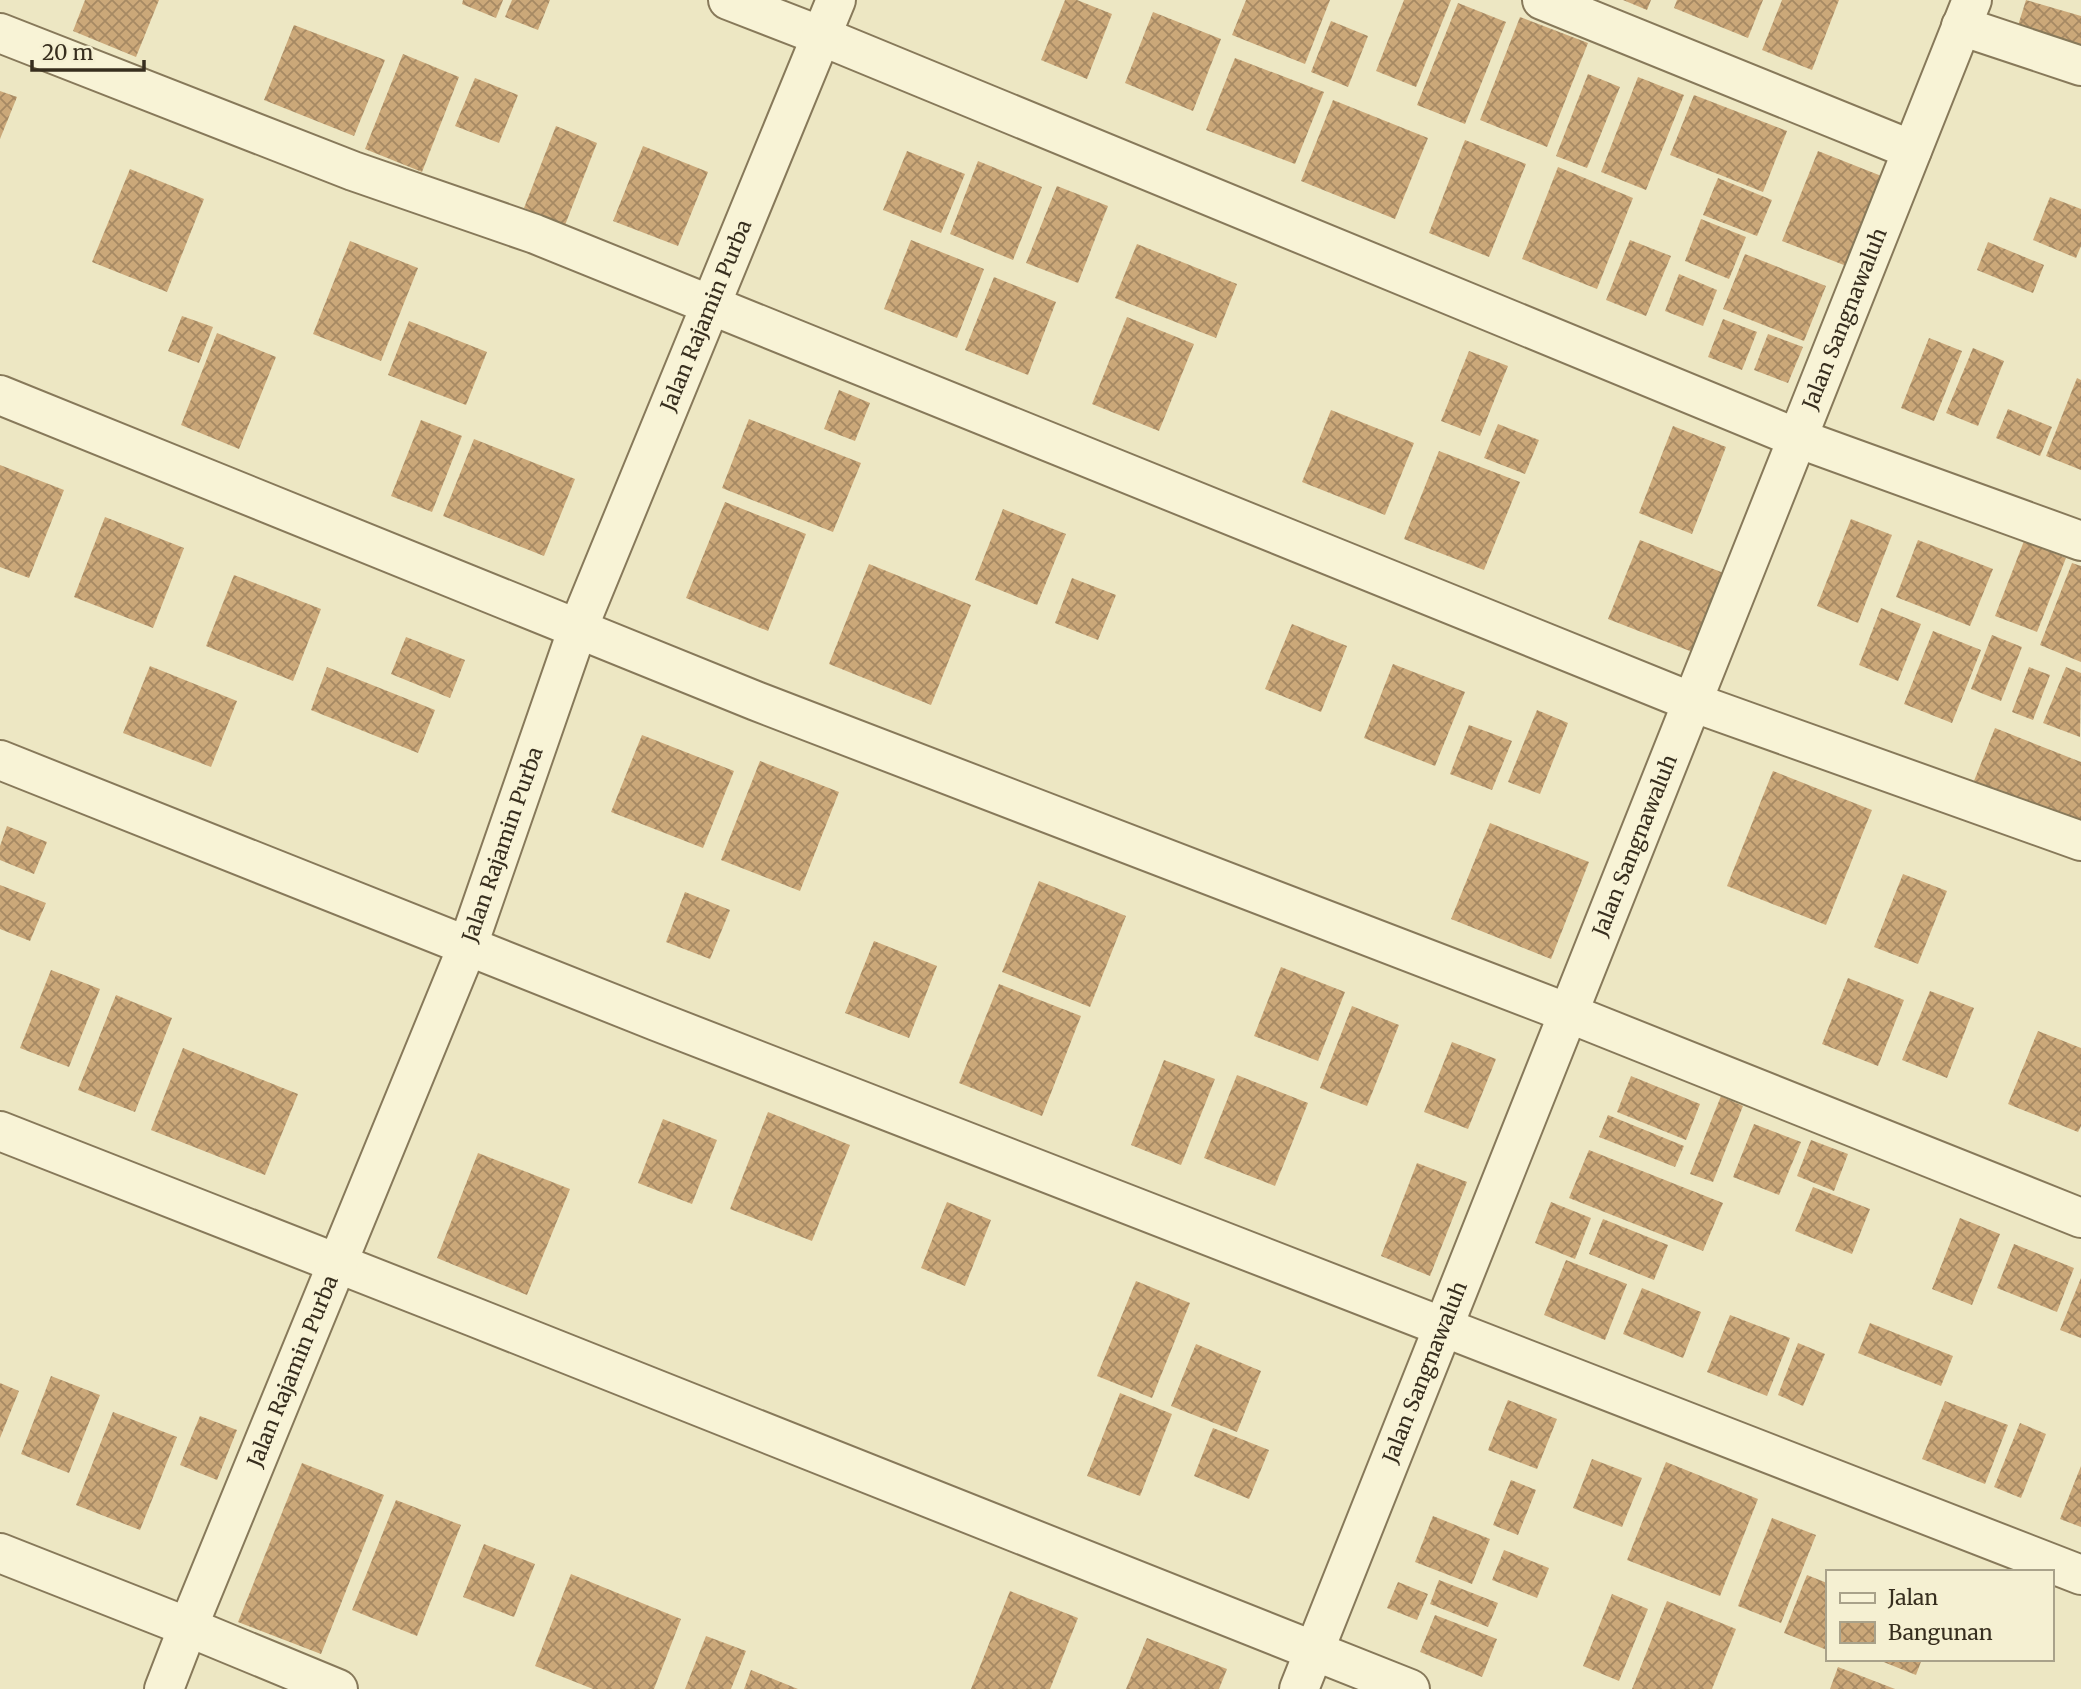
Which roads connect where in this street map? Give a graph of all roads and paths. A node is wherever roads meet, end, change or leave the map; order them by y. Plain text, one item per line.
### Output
1 (728, 0) edge
2 (836, 0) edge
3 (1542, 0) edge
4 (1966, 13) edge
5 (0, 33) edge
6 (821, 36) junction
7 (2081, 66) edge
8 (1912, 150) junction
9 (713, 305) junction
10 (0, 395) edge
11 (1797, 438) junction
12 (2081, 541) edge
13 (578, 628) junction
14 (1692, 702) junction
15 (0, 760) edge
16 (2081, 841) edge
17 (468, 945) junction
18 (1568, 1013) junction
19 (0, 1131) edge
20 (2081, 1218) edge
21 (339, 1264) junction
22 (1444, 1325) junction
23 (0, 1553) edge
24 (2081, 1575) edge
25 (188, 1626) junction
26 (1314, 1651) junction
27 (164, 1689) edge
28 (338, 1689) edge
29 (1299, 1689) edge
30 (1410, 1689) edge

1 - 6 street
2 - 6 street, Jalan Rajamin Purba
3 - 8 street
4 - 7 street
4 - 8 street, Jalan Sangnawaluh
5 - 9 street
6 - 9 street, Jalan Rajamin Purba
6 - 11 street
8 - 11 street, Jalan Sangnawaluh
9 - 13 street, Jalan Rajamin Purba
9 - 14 street
10 - 13 street
11 - 12 street
11 - 14 street, Jalan Sangnawaluh
13 - 17 street, Jalan Rajamin Purba
13 - 18 street
14 - 16 street
14 - 18 street, Jalan Sangnawaluh
15 - 17 street
17 - 21 street, Jalan Rajamin Purba
17 - 22 street
18 - 20 street
18 - 22 street, Jalan Sangnawaluh
19 - 21 street
21 - 25 street, Jalan Rajamin Purba
21 - 26 street
22 - 24 street
22 - 26 street, Jalan Sangnawaluh
23 - 25 street
25 - 27 street, Jalan Rajamin Purba
25 - 28 street
26 - 29 street, Jalan Sangnawaluh
26 - 30 street

